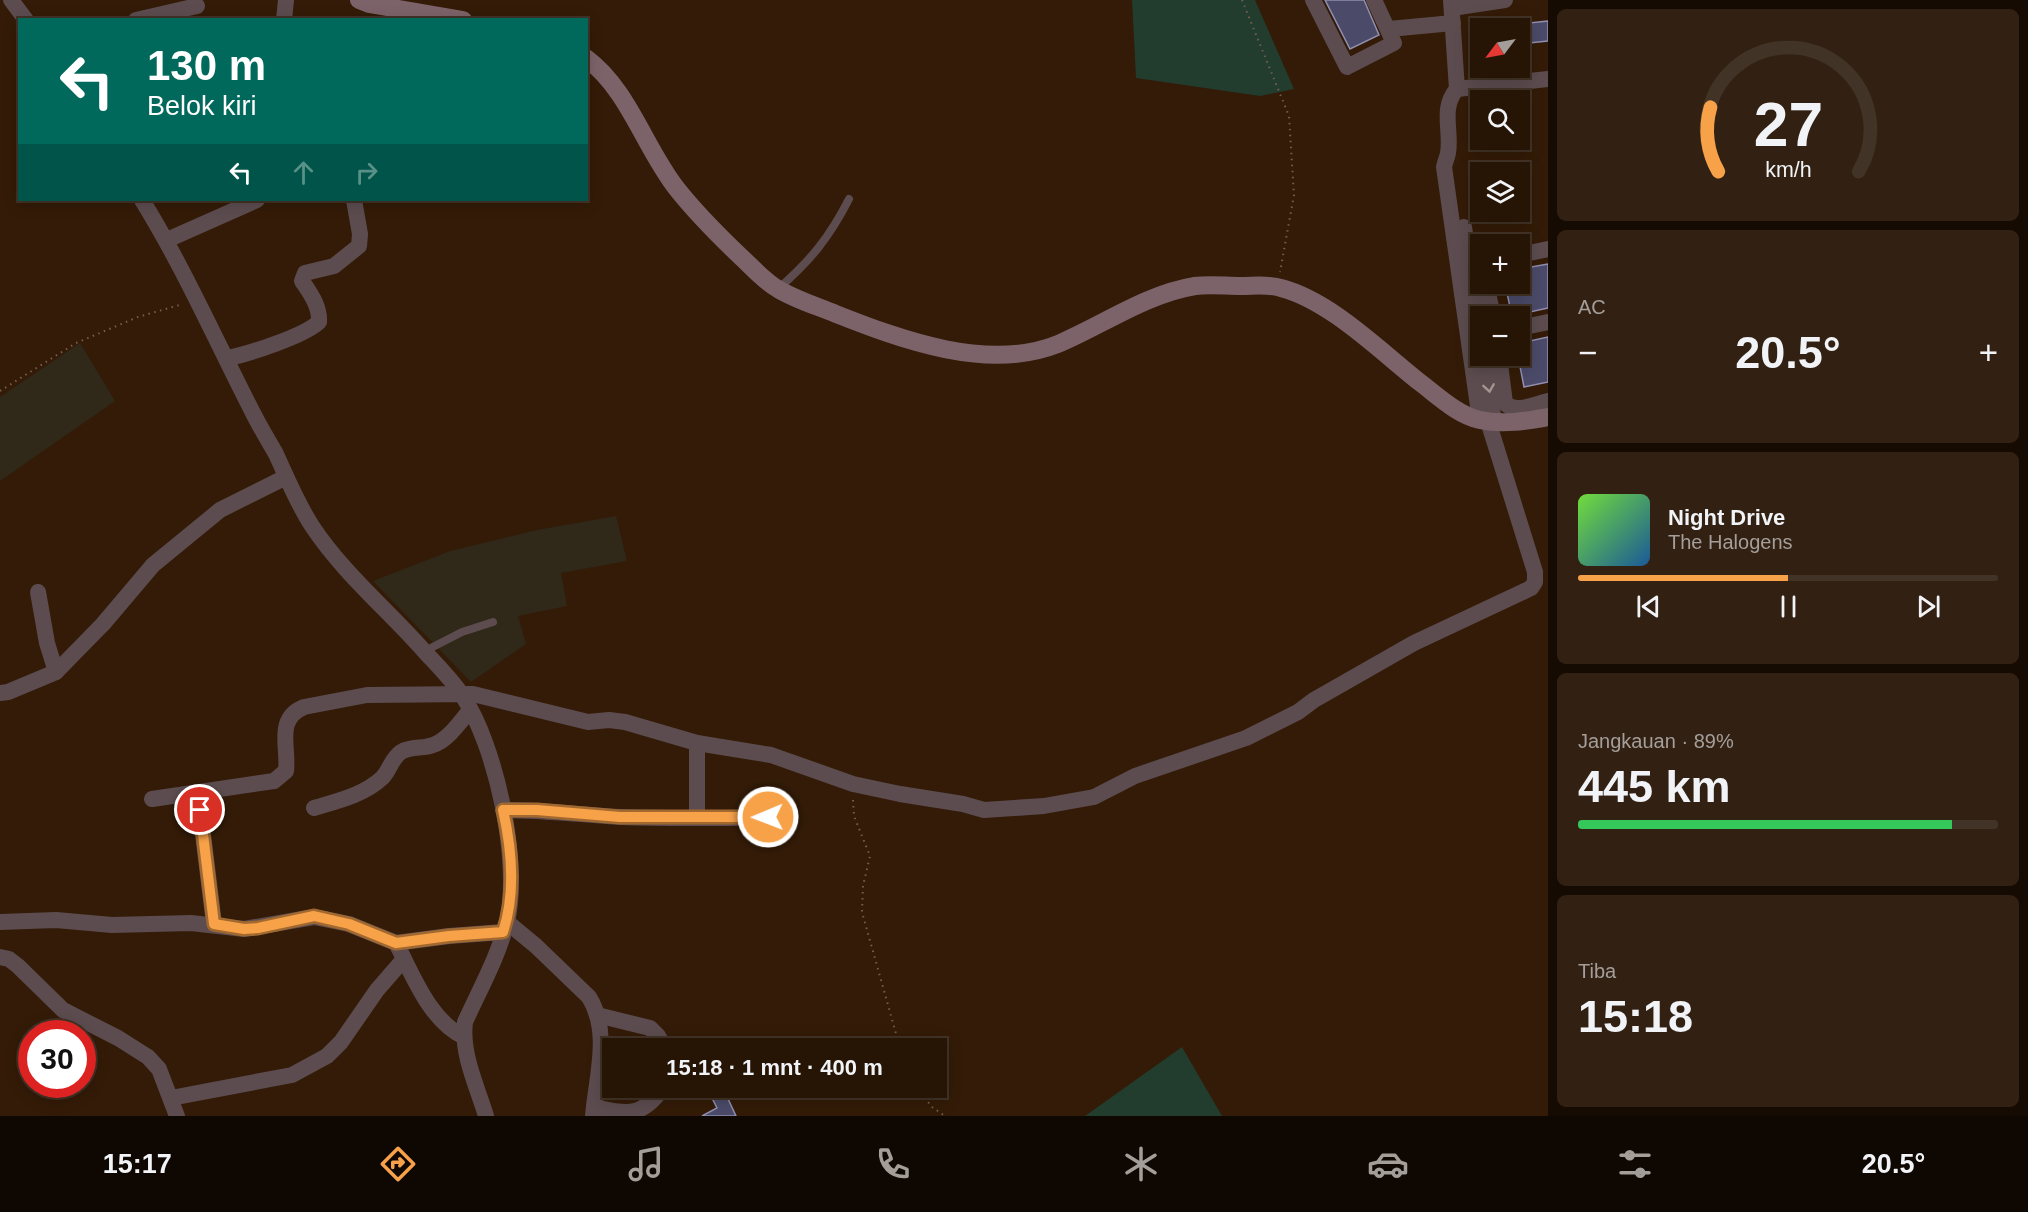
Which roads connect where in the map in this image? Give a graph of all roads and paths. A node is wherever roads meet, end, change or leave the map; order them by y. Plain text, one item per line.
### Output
1 (11, 0) edge
2 (286, 0) edge
3 (359, 0) edge
4 (1242, 0) edge
5 (1313, 0) edge
6 (1374, 0) edge
7 (1506, 0) edge
8 (197, 6) dead end
9 (1452, 10) edge
10 (24, 18) edge
11 (145, 18) edge
12 (284, 18) edge
13 (451, 18) edge
14 (1389, 29) junction
15 (588, 60) edge
16 (1548, 79) edge
17 (1457, 89) junction
18 (1448, 141) junction
19 (849, 199) dead end
20 (143, 201) edge
21 (255, 201) edge
22 (354, 201) edge
23 (167, 240) junction
24 (1548, 249) edge
25 (1530, 253) edge
26 (1278, 287) junction
27 (778, 289) junction
28 (198, 300) junction
29 (1476, 306) edge
30 (1548, 322) edge
31 (1530, 326) edge
32 (227, 358) junction
33 (1484, 366) edge
34 (1499, 366) edge
35 (0, 391) edge
36 (1548, 400) edge
37 (1548, 417) edge
38 (1487, 421) junction
39 (286, 477) junction
40 (38, 592) dead end
41 (493, 622) dead end
42 (425, 651) junction
43 (56, 672) junction
44 (0, 693) edge
45 (462, 695) junction
46 (470, 710) junction
47 (697, 743) junction
48 (853, 784) junction
49 (152, 799) dead end
50 (314, 808) dead end
51 (200, 810) dead end
52 (503, 810) junction
53 (791, 817) dead end
54 (698, 818) junction
55 (0, 922) edge
56 (214, 924) junction
57 (505, 927) junction
58 (396, 943) junction
59 (0, 957) edge
60 (404, 959) junction
61 (597, 1015) junction
62 (464, 1037) junction
63 (659, 1038) edge
64 (897, 1038) edge
65 (171, 1098) junction
66 (657, 1098) edge
67 (925, 1098) edge
68 (594, 1111) edge
69 (177, 1116) edge
70 (486, 1116) edge
71 (945, 1116) edge

1 - 10 street
2 - 12 street
3 - 13 street
4 - 26 path
5 - 14 street
6 - 14 street
7 - 9 street
8 - 11 street
9 - 14 street
9 - 17 street
15 - 27 street
16 - 17 street
17 - 18 street
18 - 29 street
18 - 38 street
19 - 27 lane
20 - 23 street
21 - 23 street
22 - 32 street
23 - 28 street
24 - 25 street
26 - 27 street
26 - 38 street
28 - 32 street
28 - 35 path
30 - 31 street
32 - 39 street
33 -> 38 street
34 - 36 street
37 - 38 street
38 - 48 street
39 - 42 street
39 - 43 street
40 - 43 street
41 - 42 lane
42 - 45 street
43 - 44 street
45 - 46 street
45 - 47 street
45 - 49 street
46 - 50 street
46 - 52 street
47 - 48 street
47 - 54 street
48 - 64 path
51 - 56 street
52 - 54 street
52 - 57 street
53 - 54 street
55 - 56 street
56 - 58 street
57 - 58 street
57 - 61 street
57 - 62 street
58 - 60 street
59 - 65 street
60 - 62 street
60 - 65 street
61 - 63 street
61 - 68 street
62 - 70 street
65 - 69 street
66 - 68 street
67 - 71 path

